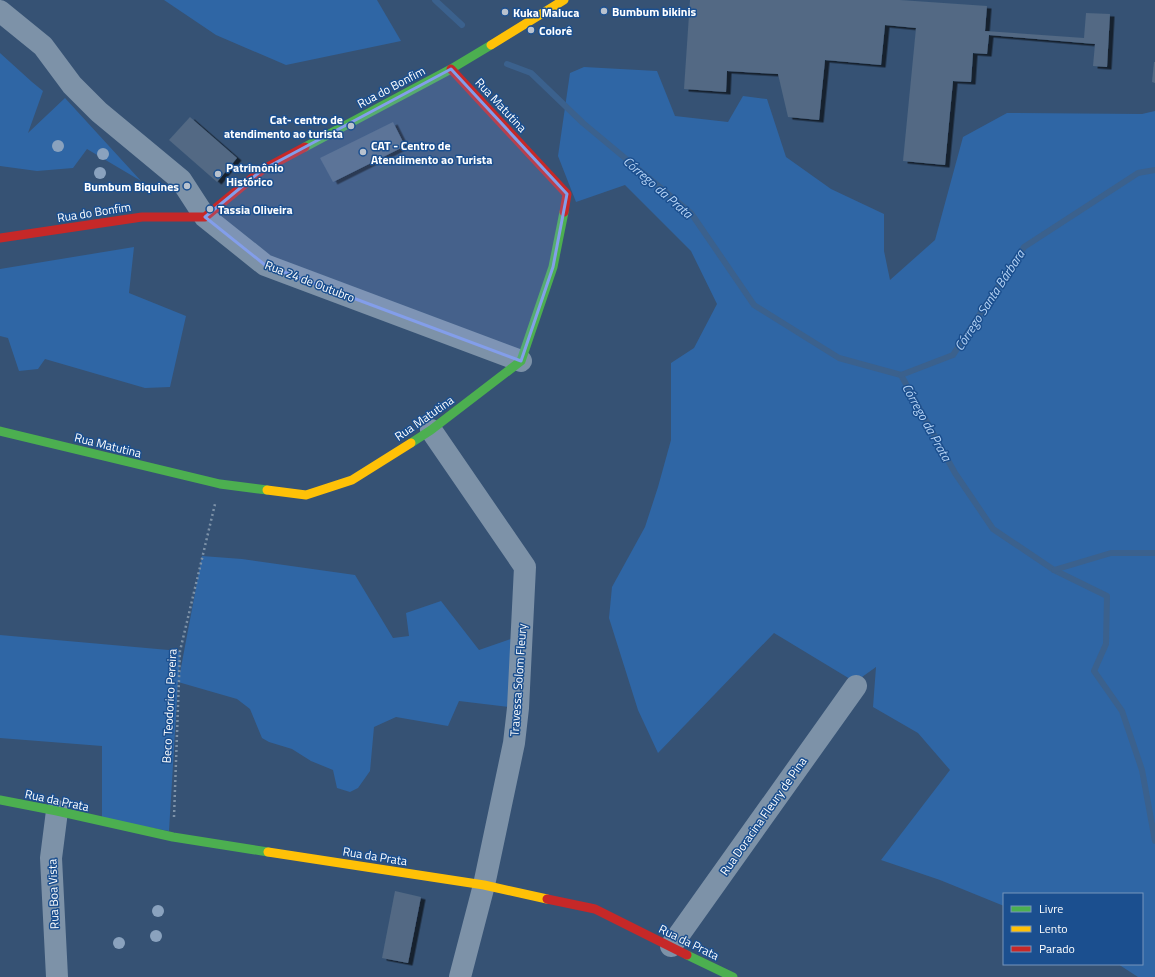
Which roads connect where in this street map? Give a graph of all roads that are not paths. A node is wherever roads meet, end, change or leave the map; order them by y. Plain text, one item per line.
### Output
1 (564, 0) edge
2 (0, 11) edge
3 (451, 69) junction
4 (205, 217) junction
5 (0, 238) edge
6 (520, 361) junction
7 (431, 430) junction
8 (0, 431) edge
9 (856, 686) dead end
10 (0, 800) edge
11 (57, 810) junction
12 (484, 885) junction
13 (671, 946) junction
14 (57, 977) edge
15 (460, 977) edge
16 (734, 977) edge

1 - 3 street, Rua do Bonfim
2 - 4 street, Rua 24 de Outubro
3 - 4 street, Rua do Bonfim
3 - 6 street, Rua Matutina
4 - 5 street, Rua do Bonfim
4 - 6 street, Rua 24 de Outubro
6 - 7 street, Rua Matutina
7 - 8 street, Rua Matutina
7 - 12 street, Travessa Solom Fleury
9 - 13 street, Rua Doracina Fleury de Pina
10 - 11 street, Rua da Prata
11 - 12 street, Rua da Prata
11 - 14 street, Rua Boa Vista
12 - 13 street, Rua da Prata
12 - 15 street, Travessa Solom Fleury
13 - 16 street, Rua da Prata

